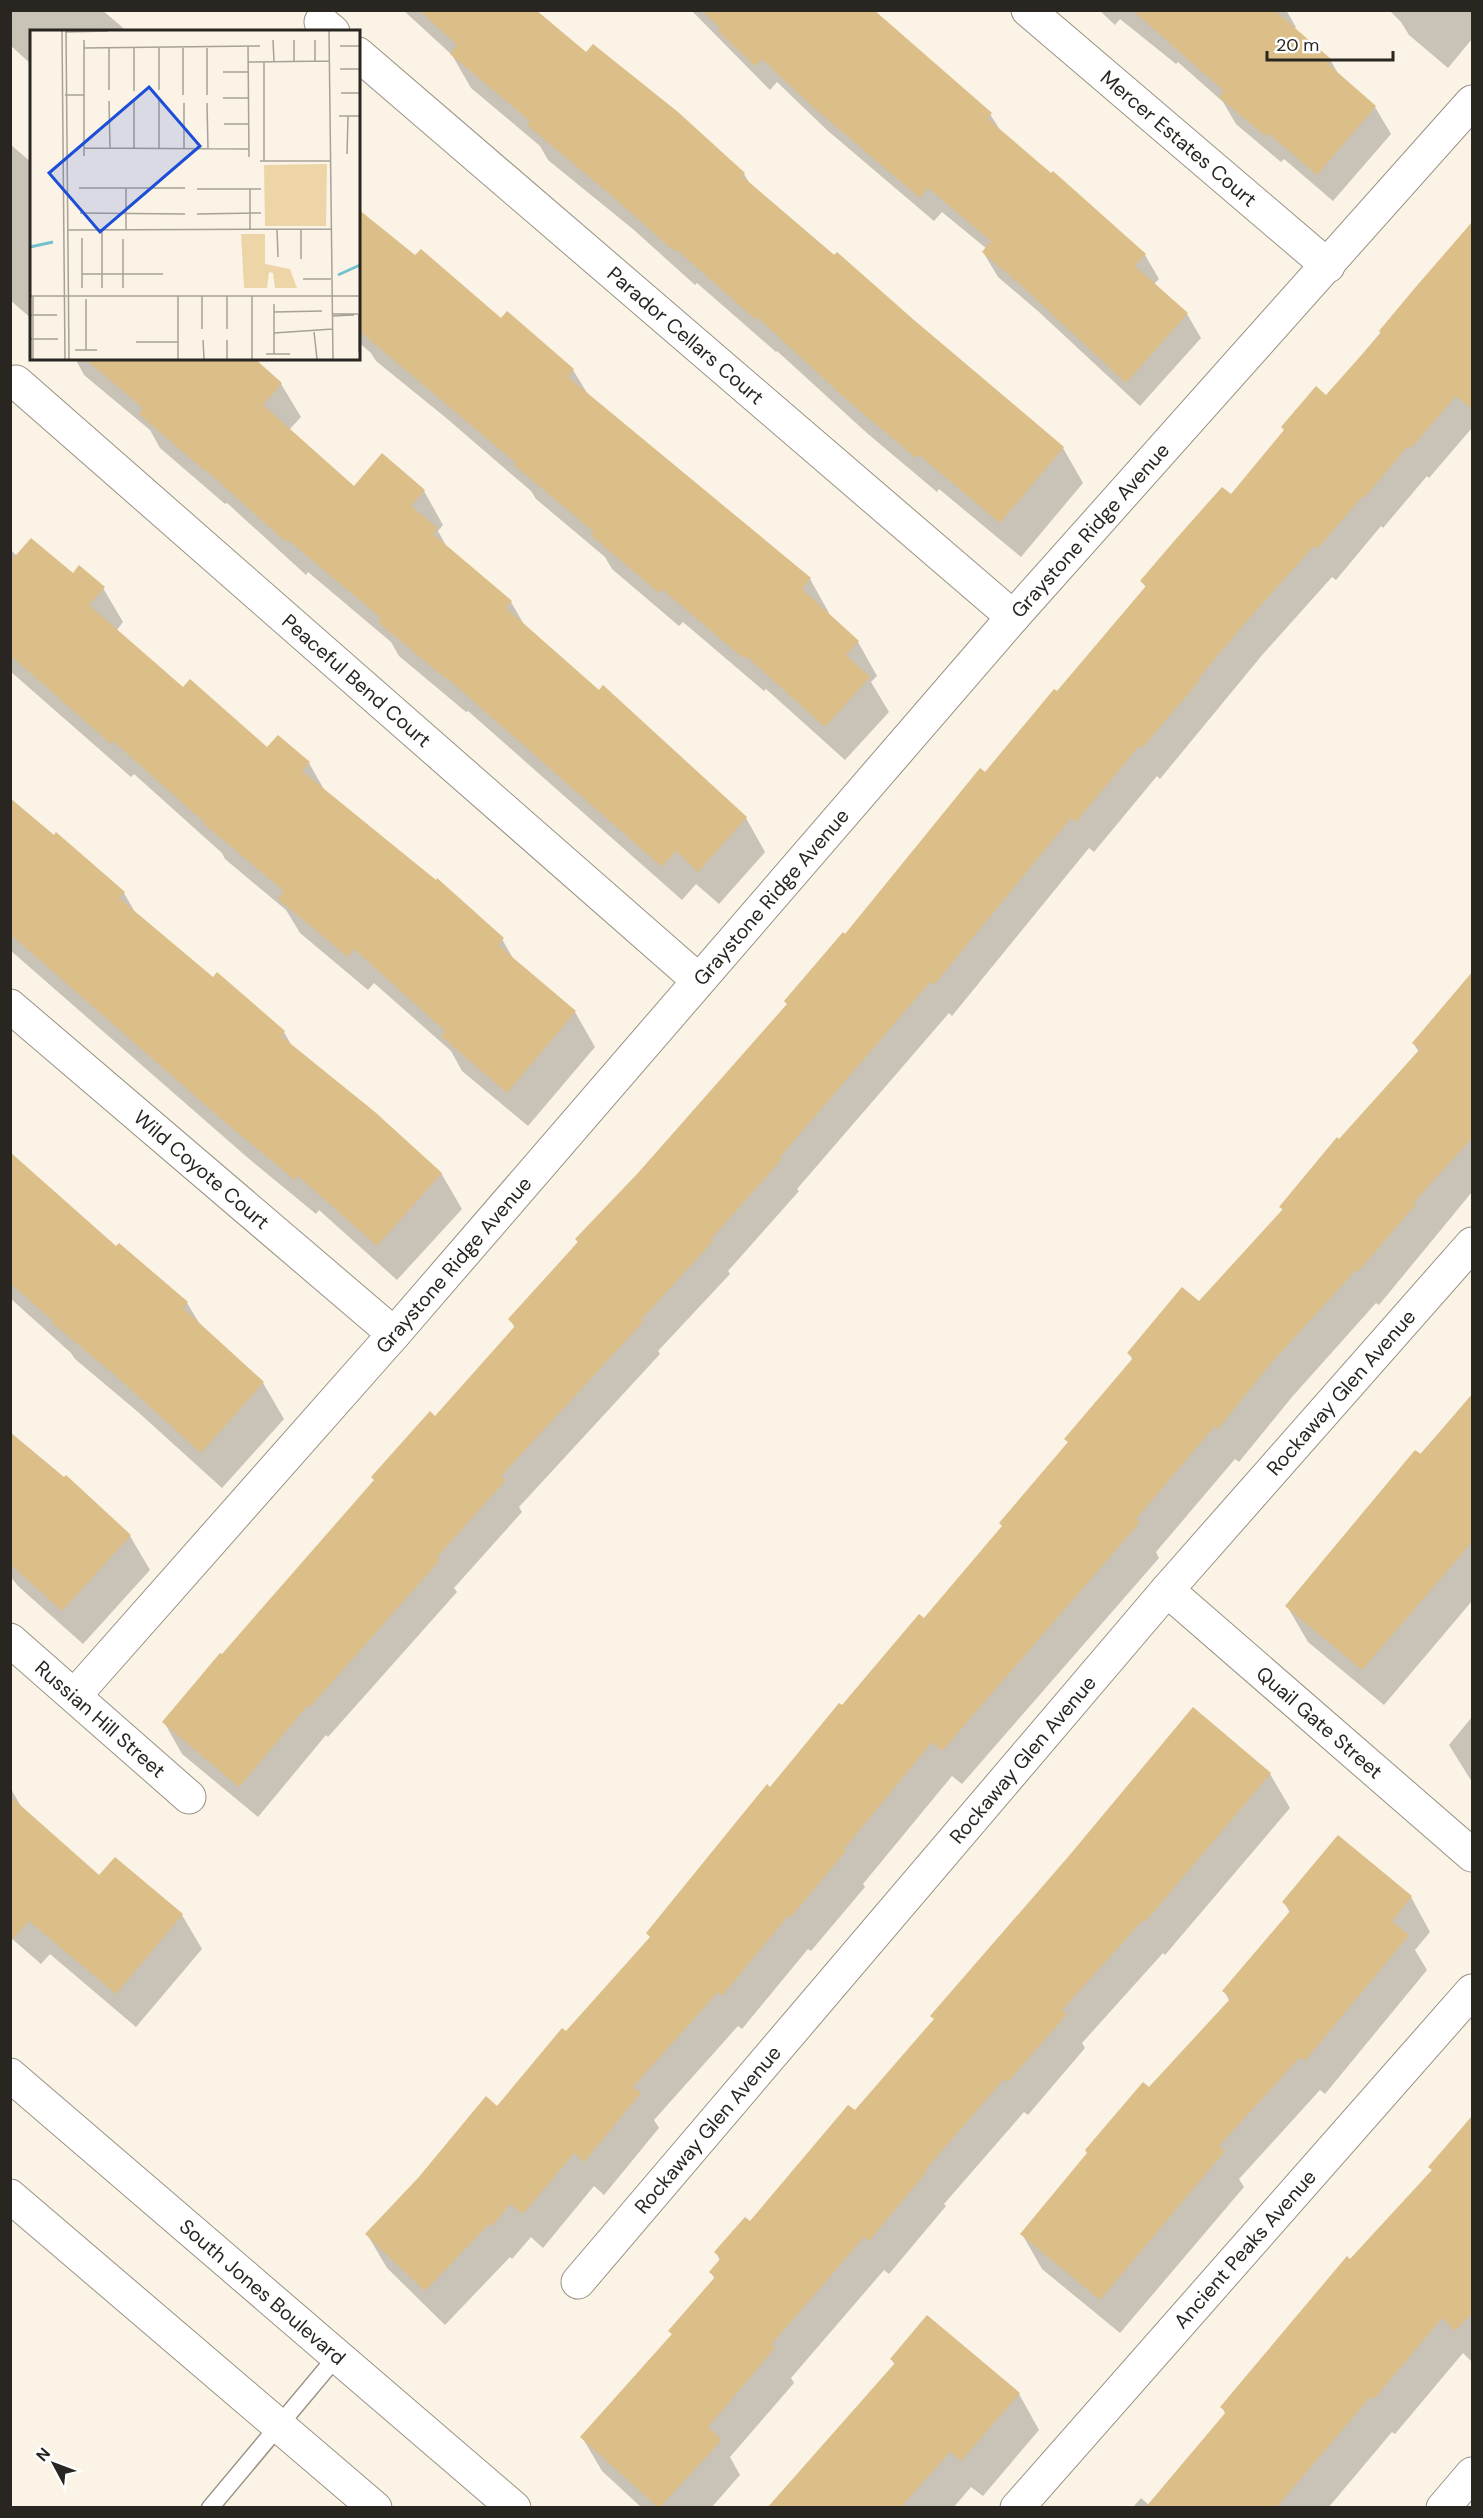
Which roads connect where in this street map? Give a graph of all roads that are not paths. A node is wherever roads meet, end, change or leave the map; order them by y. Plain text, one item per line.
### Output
1 (1028, 10) edge
2 (360, 56) edge
3 (1473, 102) edge
4 (1328, 266) junction
5 (16, 382) dead end
6 (1013, 617) junction
7 (698, 980) junction
8 (10, 1006) edge
9 (1473, 1244) edge
10 (394, 1334) junction
11 (1167, 1590) junction
12 (10, 1640) edge
13 (75, 1695) junction
14 (189, 1797) dead end
15 (1473, 1855) edge
16 (1473, 1992) edge
17 (10, 2075) edge
18 (10, 2196) edge
19 (578, 2282) dead end
20 (338, 2356) junction
21 (278, 2426) junction
22 (1472, 2476) edge
23 (210, 2508) edge
24 (375, 2508) edge
25 (514, 2508) edge
26 (1017, 2508) edge
27 (1443, 2508) edge

1 - 4 street, Mercer Estates Court
2 - 6 street, Parador Cellars Court
3 - 4 street, Graystone Ridge Avenue
4 - 6 street, Graystone Ridge Avenue
5 - 7 street, Peaceful Bend Court
6 - 7 street, Graystone Ridge Avenue
7 - 10 street, Graystone Ridge Avenue
8 - 10 street, Wild Coyote Court
9 - 11 street, Rockaway Glen Avenue
10 - 13 street, Graystone Ridge Avenue
11 - 15 street, Quail Gate Street
11 - 19 street, Rockaway Glen Avenue
12 - 13 street, Russian Hill Street
13 - 14 street, Russian Hill Street
16 - 26 street, Ancient Peaks Avenue
17 - 20 street, South Jones Boulevard
18 - 21 street
20 - 21 lane
20 - 25 street, South Jones Boulevard
21 - 23 lane
21 - 24 street
22 - 27 street

